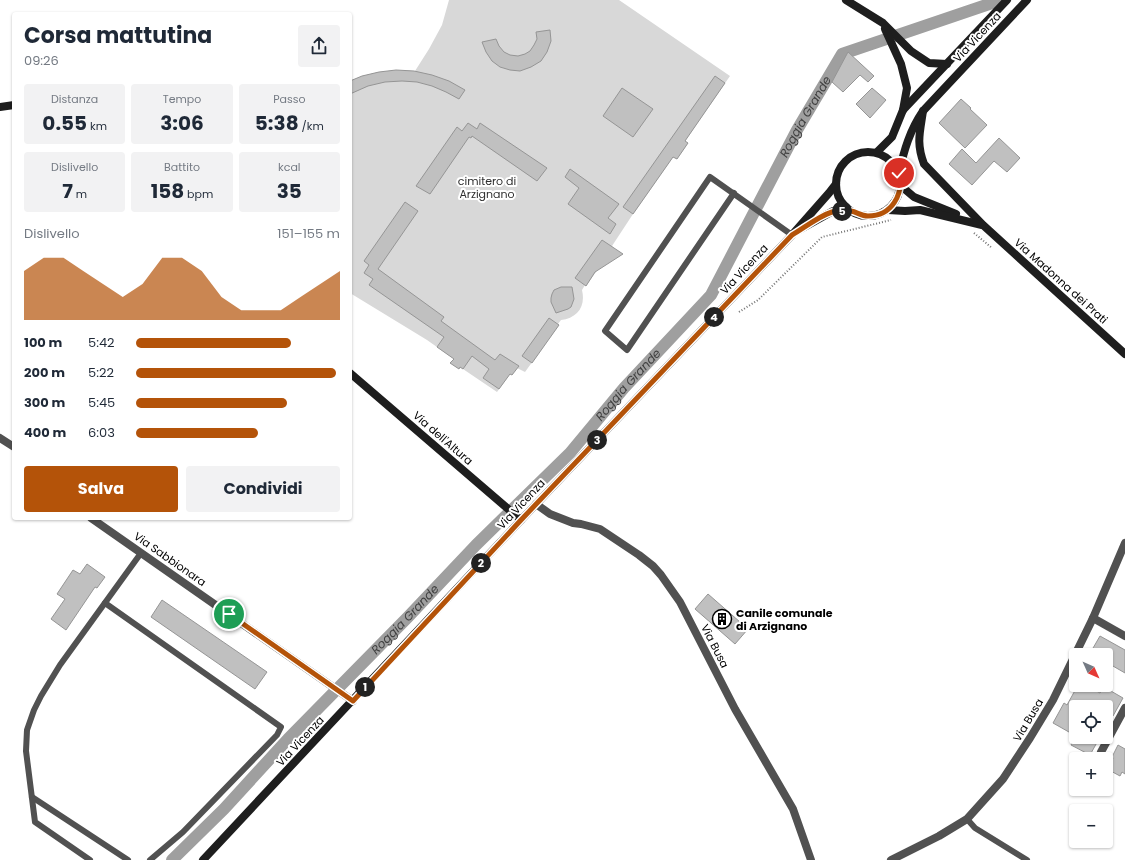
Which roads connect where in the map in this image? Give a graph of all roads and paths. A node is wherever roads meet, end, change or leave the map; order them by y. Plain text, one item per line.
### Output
1 (846, 0) edge
2 (1008, 0) edge
3 (1027, 0) edge
4 (883, 23) junction
5 (947, 64) junction
6 (12, 105) edge
7 (0, 107) edge
8 (903, 110) junction
9 (923, 111) junction
10 (877, 152) junction
11 (899, 173) junction
12 (836, 184) junction
13 (901, 186) junction
14 (734, 193) junction
15 (888, 210) junction
16 (850, 211) junction
17 (896, 220) dead end
18 (983, 225) junction
19 (974, 233) dead end
20 (792, 235) junction
21 (996, 251) dead end
22 (739, 312) dead end
23 (1125, 354) edge
24 (352, 375) edge
25 (0, 438) edge
26 (12, 446) edge
27 (536, 504) junction
28 (95, 520) edge
29 (521, 520) junction
30 (1125, 543) edge
31 (141, 553) junction
32 (105, 603) junction
33 (1093, 618) junction
34 (1125, 636) edge
35 (353, 700) junction
36 (1125, 708) edge
37 (1101, 752) dead end
38 (32, 797) junction
39 (967, 819) junction
40 (90, 860) edge
41 (128, 860) edge
42 (150, 860) edge
43 (203, 860) edge
44 (811, 860) edge
45 (891, 860) edge
46 (1027, 860) edge

1 - 4 main road
2 - 5 main road, Via Vicenza
3 - 9 main road, Via Vicenza
4 - 5 main road
4 - 8 main road
5 - 8 main road, Via Vicenza
6 - 7 main road
8 - 10 main road, Via Vicenza
9 - 11 main road, Via Vicenza
9 - 18 main road, Via Madonna dei Prati
10 - 11 main road, Via Vicenza
10 - 12 main road, Via Vicenza
11 - 13 main road, Via Vicenza
12 - 16 main road
12 - 20 main road, Via Vicenza
13 - 15 main road
13 - 18 main road, Via Madonna dei Prati
14 - 14 lane
14 - 20 lane
15 - 16 main road, Via Vicenza
15 - 18 main road, Via Madonna dei Prati
16 - 20 main road, Via Vicenza
17 - 22 path
18 - 23 main road, Via Madonna dei Prati
19 - 21 path
20 - 27 main road, Via Vicenza
24 - 29 main road, Via dell'Altura
25 - 26 street
27 - 29 main road, Via Vicenza
27 - 44 street, Via Busa
28 - 31 street, Via Sabbionara
29 - 35 main road, Via Vicenza
30 - 33 street, Via Busa
31 - 32 lane
31 - 35 street, Via Sabbionara
32 - 38 lane
32 - 42 lane
33 - 34 street
33 - 39 street, Via Busa
35 - 43 main road, Via Vicenza
36 - 37 street
38 - 40 lane
38 - 41 lane
39 - 45 street, Via Busa
39 - 46 lane

